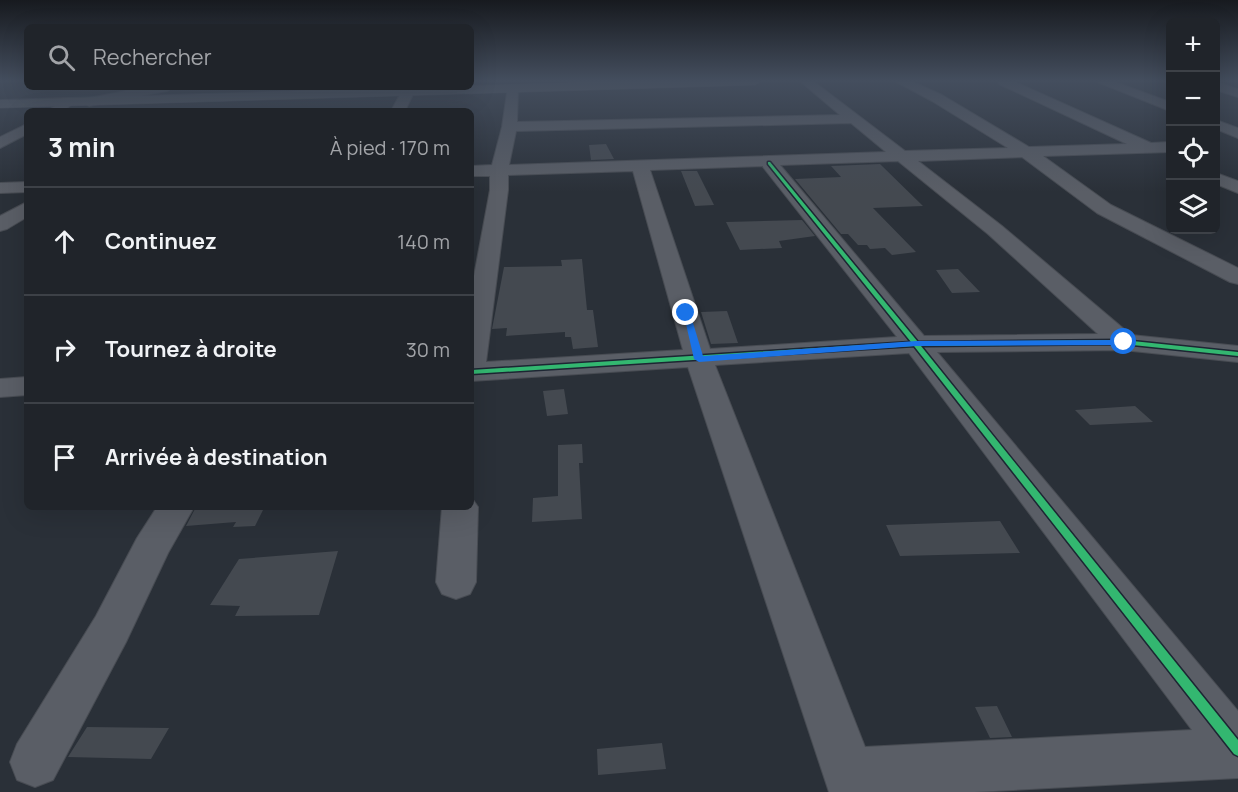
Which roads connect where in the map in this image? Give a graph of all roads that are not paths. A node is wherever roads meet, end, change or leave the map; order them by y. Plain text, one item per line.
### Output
1 (510, 118) edge
2 (970, 118) edge
3 (1084, 118) edge
4 (853, 119) joint
5 (1220, 126) edge
6 (509, 127) junction
7 (24, 131) edge
8 (1238, 133) edge
9 (0, 143) edge
10 (1166, 147) edge
11 (1149, 148) junction
12 (1026, 152) junction
13 (1166, 155) edge
14 (901, 158) junction
15 (769, 163) junction
16 (640, 166) junction
17 (500, 170) junction
18 (474, 171) edge
19 (1220, 180) edge
20 (24, 186) edge
21 (0, 188) edge
22 (1238, 188) edge
23 (24, 202) edge
24 (0, 203) edge
25 (24, 210) edge
26 (0, 225) edge
27 (1238, 277) edge
28 (1124, 342) junction
29 (916, 344) junction
30 (474, 351) edge
31 (1238, 354) edge
32 (699, 359) junction
33 (474, 370) edge
34 (24, 387) edge
35 (0, 388) edge
36 (174, 510) edge
37 (460, 510) edge
38 (456, 582) dead end
39 (1238, 752) edge
40 (35, 762) dead end
41 (852, 782) edge

1 - 6 street
2 - 12 street
3 - 11 street
4 - 6 street
4 - 14 street
5 - 8 street
6 - 17 street
7 - 9 street
10 - 11 street
11 - 12 street
11 - 13 street
12 - 14 street
12 - 27 street
14 - 15 street
14 - 28 street
15 - 16 street
15 - 29 street
16 - 17 street
16 - 32 street
17 - 18 street
17 - 30 street
19 - 22 street
20 - 21 street
23 - 24 street
25 - 26 street
28 - 29 street
28 - 31 street
29 - 32 street
29 - 39 street
32 - 33 street
32 - 41 street
34 - 35 street
36 - 40 street
37 - 38 street
39 - 41 street

